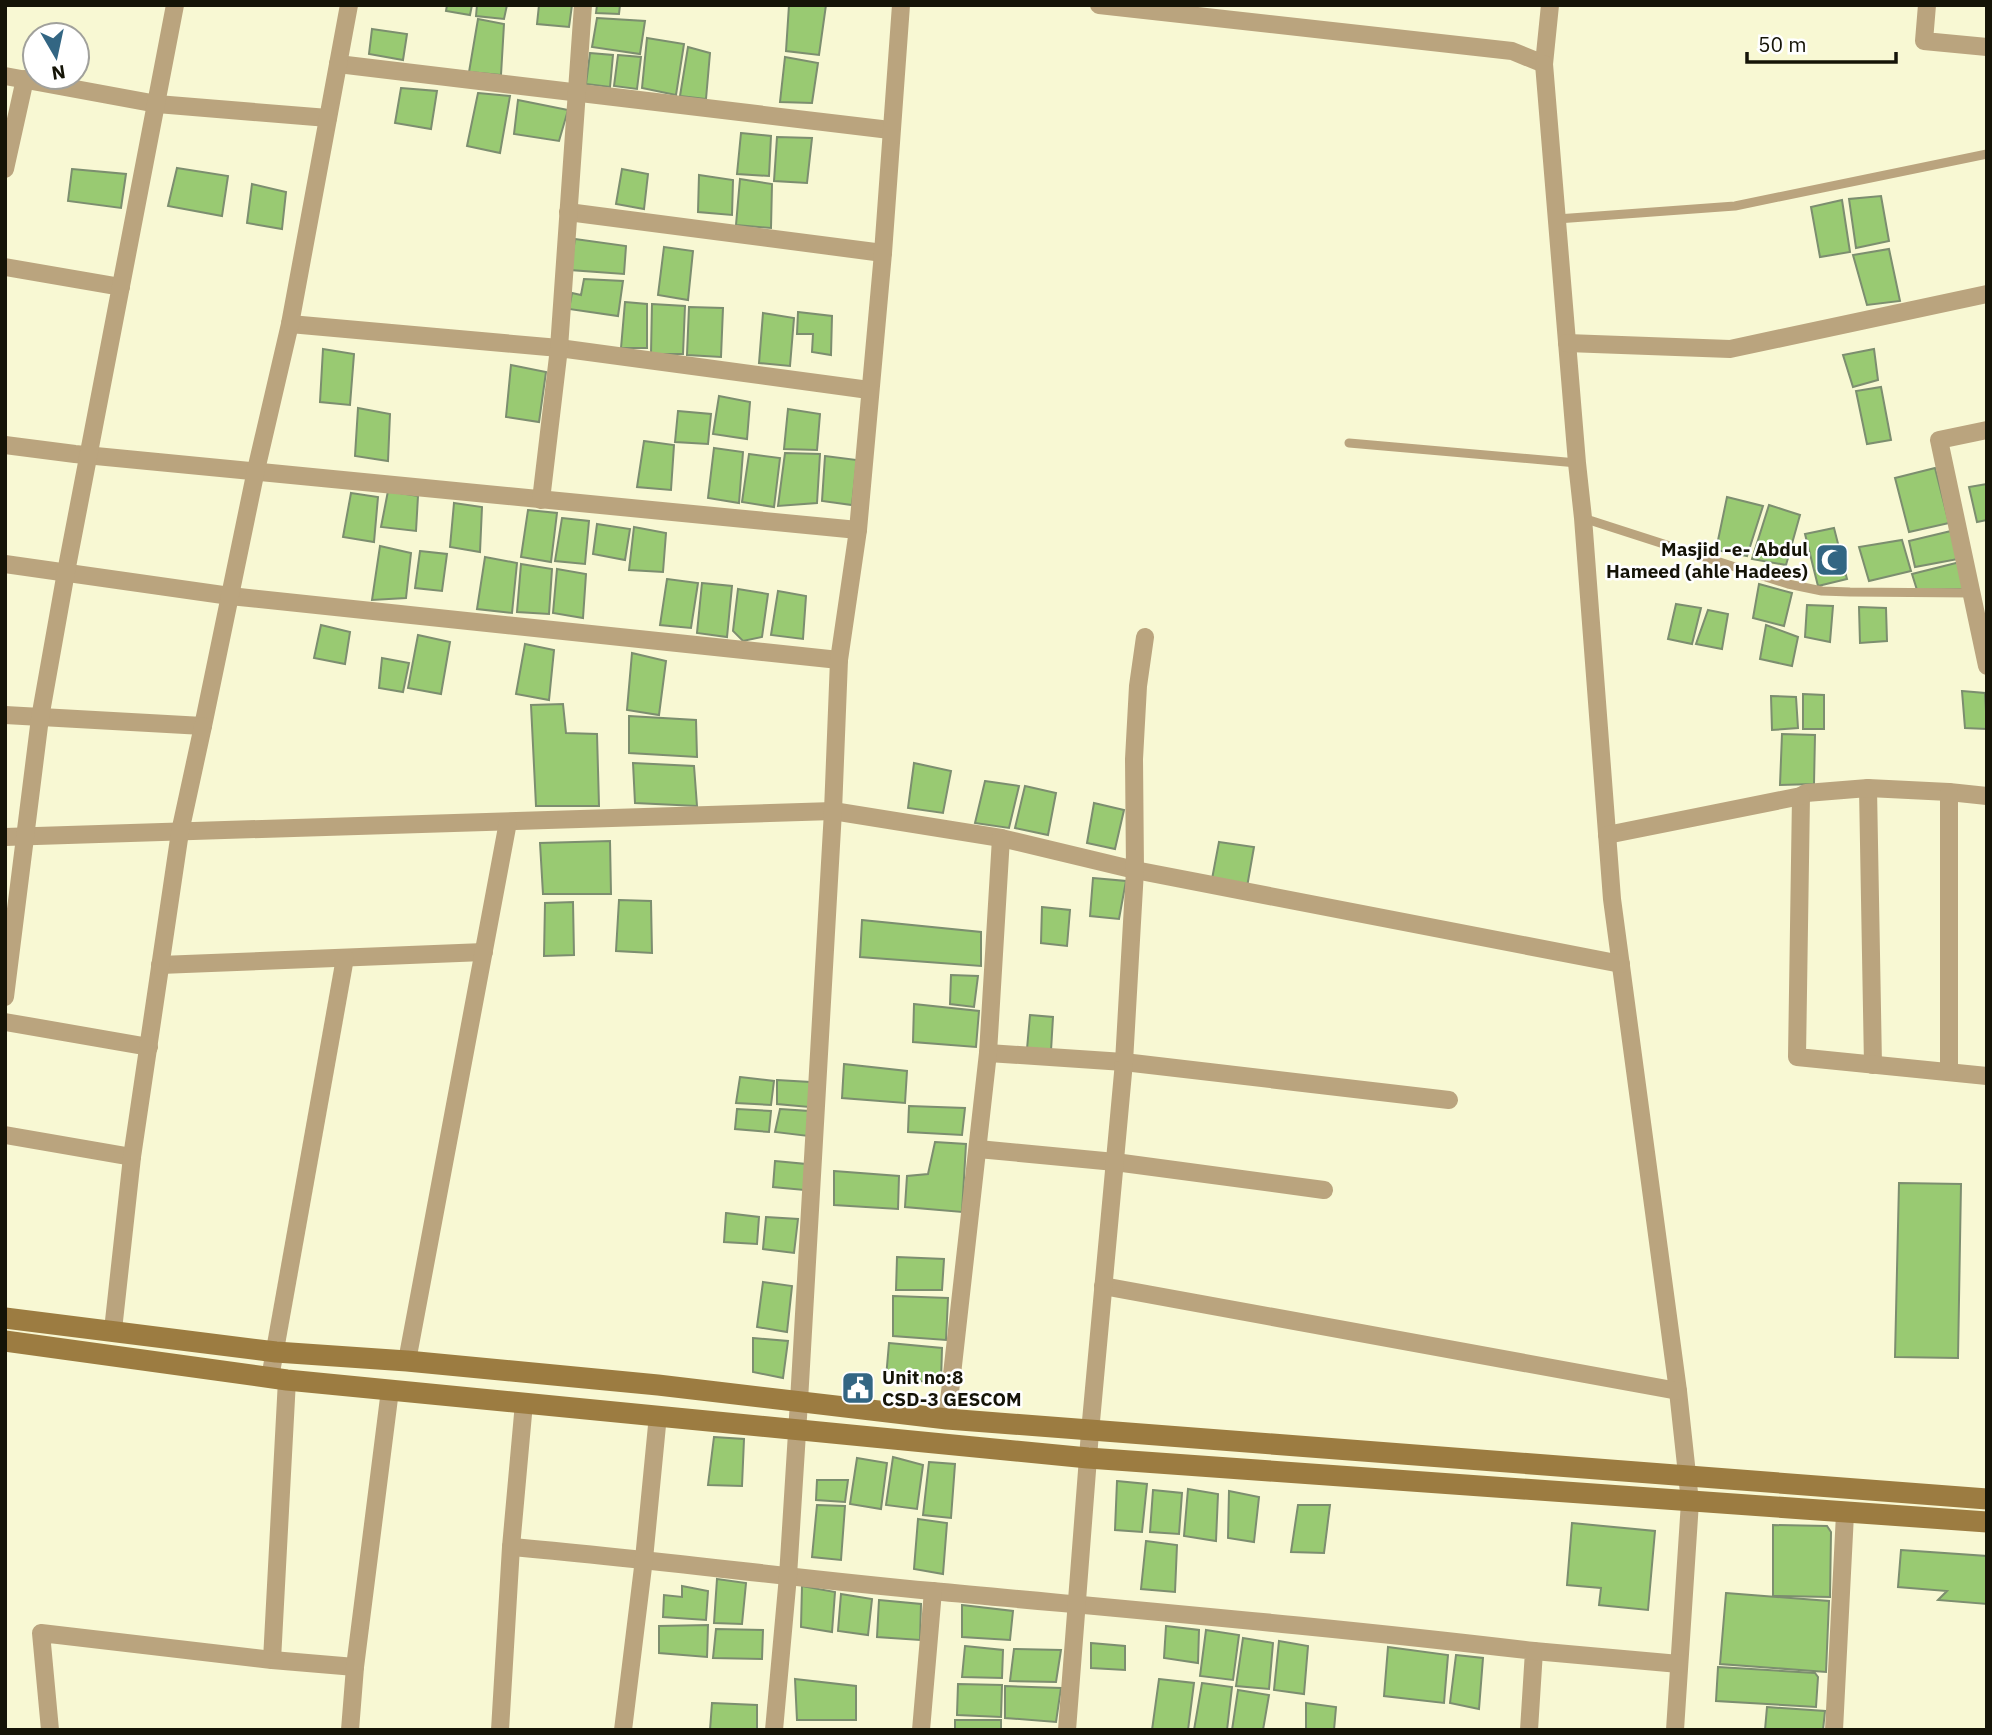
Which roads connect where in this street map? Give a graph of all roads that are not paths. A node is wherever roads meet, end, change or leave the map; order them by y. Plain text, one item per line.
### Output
1 (175, 5) edge
2 (349, 5) edge
3 (583, 5) edge
4 (901, 5) edge
5 (1099, 5) edge
6 (1550, 5) edge
7 (1927, 5) edge
8 (1987, 47) edge
9 (338, 64) junction
10 (1544, 64) junction
11 (22, 91) edge
12 (88, 91) edge
13 (576, 92) junction
14 (157, 104) junction
15 (328, 118) junction
16 (890, 130) junction
17 (1987, 154) edge
18 (5, 169) edge
19 (568, 212) junction
20 (1557, 219) junction
21 (883, 253) junction
22 (5, 267) edge
23 (121, 287) junction
24 (1987, 294) edge
25 (290, 324) junction
26 (1567, 343) junction
27 (559, 348) junction
28 (869, 390) junction
29 (1987, 430) edge
30 (1349, 443) dead end
31 (5, 445) edge
32 (88, 455) junction
33 (1577, 463) junction
34 (256, 470) junction
35 (541, 500) junction
36 (1583, 518) junction
37 (858, 530) junction
38 (5, 564) edge
39 (66, 572) junction
40 (1971, 593) junction
41 (230, 596) junction
42 (1145, 637) dead end
43 (839, 660) junction
44 (1987, 666) edge
45 (5, 715) edge
46 (40, 718) junction
47 (203, 726) junction
48 (1868, 788) junction
49 (1949, 792) junction
50 (1801, 796) junction
51 (1987, 796) edge
52 (833, 810) junction
53 (508, 822) junction
54 (180, 832) junction
55 (1607, 835) junction
56 (5, 837) edge
57 (25, 837) junction
58 (1001, 838) junction
59 (1135, 870) junction
60 (484, 952) junction
61 (345, 958) junction
62 (1620, 964) junction
63 (160, 965) junction
64 (5, 997) edge
65 (5, 1022) edge
66 (149, 1047) junction
67 (988, 1053) junction
68 (1124, 1062) junction
69 (1873, 1065) junction
70 (1948, 1072) junction
71 (1987, 1076) edge
72 (1449, 1100) dead end
73 (5, 1135) edge
74 (978, 1149) junction
75 (132, 1157) junction
76 (1115, 1162) junction
77 (1324, 1191) dead end
78 (1103, 1286) junction
79 (5, 1318) edge
80 (113, 1331) junction
81 (5, 1340) edge
82 (276, 1352) junction
83 (407, 1361) junction
84 (279, 1379) junction
85 (390, 1390) junction
86 (1678, 1391) junction
87 (799, 1401) junction
88 (524, 1403) junction
89 (658, 1415) junction
90 (947, 1419) junction
91 (797, 1430) junction
92 (1090, 1432) junction
93 (1088, 1458) junction
94 (1686, 1477) junction
95 (1987, 1499) edge
96 (1690, 1502) junction
97 (1845, 1514) junction
98 (1987, 1522) edge
99 (510, 1547) junction
100 (644, 1559) junction
101 (788, 1576) junction
102 (933, 1591) junction
103 (1078, 1603) junction
104 (1534, 1651) junction
105 (272, 1660) junction
106 (1679, 1664) junction
107 (355, 1667) junction
108 (50, 1730) edge
109 (350, 1730) edge
110 (500, 1730) edge
111 (623, 1730) edge
112 (774, 1730) edge
113 (921, 1730) edge
114 (1066, 1730) edge
115 (1529, 1730) edge
116 (1675, 1730) edge
117 (1834, 1730) edge

1 - 14 street
2 - 9 street
3 - 13 street
4 - 16 street
5 - 10 street
6 - 10 street
7 - 8 street
9 - 13 street
9 - 15 street
10 - 20 street
11 - 18 street
12 - 14 street
13 - 16 street
13 - 19 street
14 - 15 street
14 - 23 street
15 - 25 street
16 - 21 street
17 - 20 lane
19 - 21 street
19 - 27 street
20 - 26 street
21 - 28 street
22 - 23 street
23 - 32 street
24 - 26 street
25 - 27 street
25 - 34 street
26 - 33 street
27 - 28 street
27 - 35 street
28 - 37 street
29 - 40 street
30 - 33 lane
31 - 32 street
32 - 34 street
32 - 39 street
33 - 36 street
34 - 35 street
34 - 41 street
35 - 37 street
36 - 40 lane
36 - 55 street
37 - 43 street
38 - 39 street
39 - 41 street
39 - 46 street
40 - 44 street
41 - 43 street
41 - 47 street
42 - 59 street
43 - 52 street
45 - 46 street
46 - 47 street
46 - 57 street
47 - 54 street
48 - 49 street
48 - 50 street
48 - 69 street
49 - 51 street
49 - 70 street
50 - 55 street
50 - 69 street
52 - 53 street
52 - 58 street
52 - 87 street
53 - 54 street
53 - 60 street
54 - 57 street
54 - 63 street
55 - 62 street
56 - 57 street
57 - 64 street
58 - 59 street
58 - 67 street
59 - 62 street
59 - 68 street
60 - 61 street
60 - 83 street
61 - 63 street
61 - 82 street
62 - 86 street
63 - 66 street
65 - 66 street
66 - 75 street
67 - 68 street
67 - 74 street
68 - 72 street
68 - 76 street
69 - 70 street
70 - 71 street
73 - 75 street
74 - 76 street
74 - 90 street
75 - 80 street
76 - 77 street
76 - 78 street
78 - 86 street
78 - 92 street
79 - 80 street
80 - 82 street
81 - 84 street
82 - 83 street
82 - 84 street
83 - 87 street
84 - 85 street
84 - 105 street
85 - 88 street
85 - 107 street
86 - 94 street
87 - 90 street
87 - 91 street
88 - 89 street
88 - 99 street
89 - 91 street
89 - 100 street
90 - 92 street
91 - 93 street
91 - 101 street
92 - 93 street
92 - 94 street
93 - 96 street
93 - 103 street
94 - 95 street
94 - 96 street
96 - 97 street
96 - 106 street
97 - 98 street
97 - 117 street
99 - 100 street
99 - 110 street
100 - 101 street
100 - 111 street
101 - 102 street
101 - 112 street
102 - 103 street
102 - 113 street
103 - 104 street
103 - 114 street
104 - 106 street
104 - 115 street
105 - 107 street
105 - 108 street
106 - 116 street
107 - 109 street

